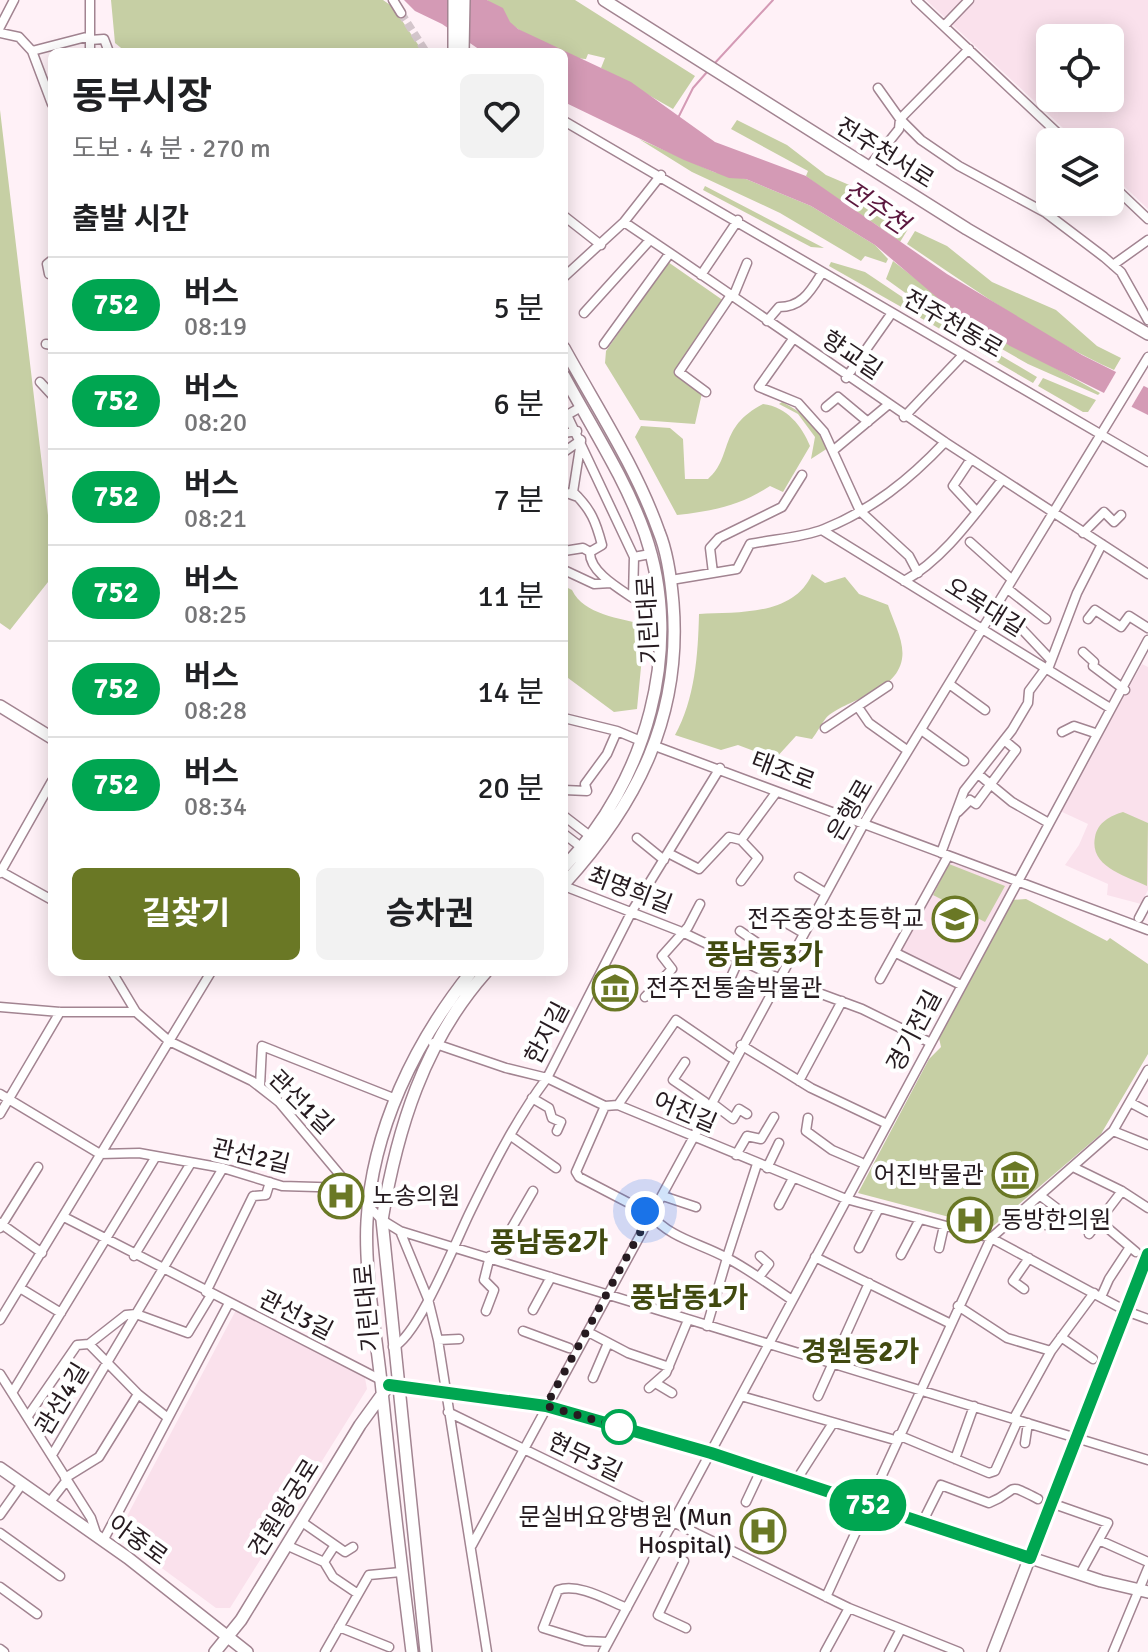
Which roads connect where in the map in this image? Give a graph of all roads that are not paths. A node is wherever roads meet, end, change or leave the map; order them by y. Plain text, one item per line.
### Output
1 (14, 0) edge
2 (90, 0) edge
3 (393, 0) edge
4 (454, 0) edge
5 (464, 0) edge
6 (604, 0) edge
7 (916, 0) edge
8 (969, 0) edge
9 (401, 13) tunnel mouth
10 (2, 16) edge
11 (944, 26) junction
12 (0, 30) edge
13 (90, 38) junction
14 (52, 48) edge
15 (90, 48) edge
16 (107, 48) edge
17 (457, 48) edge
18 (457, 48) edge
19 (48, 49) edge
20 (969, 49) junction
21 (32, 51) junction
22 (878, 88) dead end
23 (48, 91) edge
24 (900, 119) junction
25 (568, 123) edge
26 (1052, 128) edge
27 (868, 168) junction
28 (661, 175) junction
29 (1124, 196) edge
30 (568, 219) edge
31 (1148, 219) edge
32 (738, 220) junction
33 (624, 222) junction
34 (650, 240) junction
35 (1148, 240) edge
36 (601, 245) junction
37 (670, 253) junction
38 (747, 263) dead end
39 (1113, 265) junction
40 (568, 266) edge
41 (572, 270) junction
42 (568, 274) edge
43 (701, 275) junction
44 (820, 276) dead end
45 (732, 296) junction
46 (584, 313) dead end
47 (889, 317) dead end
48 (767, 321) junction
49 (1148, 322) edge
50 (1148, 334) edge
51 (793, 339) junction
52 (604, 344) dead end
53 (568, 355) edge
54 (1148, 357) edge
55 (960, 358) dead end
56 (846, 377) junction
57 (40, 382) dead end
58 (568, 383) edge
59 (759, 387) joint
60 (48, 391) edge
61 (706, 392) dead end
62 (889, 404) junction
63 (581, 407) junction
64 (826, 407) dead end
65 (568, 414) edge
66 (904, 416) junction
67 (568, 417) edge
68 (868, 422) junction
69 (568, 434) edge
70 (579, 436) junction
71 (1101, 436) junction
72 (945, 442) junction
73 (568, 448) edge
74 (835, 449) junction
75 (971, 459) junction
76 (1148, 462) edge
77 (802, 475) dead end
78 (1002, 480) junction
79 (568, 495) edge
80 (578, 497) junction
81 (860, 511) junction
82 (977, 512) junction
83 (1051, 512) junction
84 (1121, 515) dead end
85 (613, 516) junction
86 (598, 524) junction
87 (822, 530) junction
88 (1083, 533) junction
89 (970, 542) dead end
90 (1102, 544) junction
91 (568, 550) edge
92 (590, 552) junction
93 (650, 554) junction
94 (634, 557) junction
95 (568, 572) edge
96 (713, 573) junction
97 (918, 573) junction
98 (1148, 574) edge
99 (1009, 577) dead end
100 (671, 580) junction
101 (904, 581) junction
102 (611, 583) junction
103 (1009, 590) dead end
104 (1000, 606) dead end
105 (1046, 619) dead end
106 (1088, 619) dead end
107 (1148, 628) edge
108 (982, 629) junction
109 (1148, 640) edge
110 (1083, 652) dead end
111 (1048, 666) junction
112 (888, 686) dead end
113 (952, 686) dead end
114 (1123, 689) junction
115 (0, 706) edge
116 (858, 707) junction
117 (1110, 708) junction
118 (985, 710) dead end
119 (568, 719) edge
120 (825, 728) dead end
121 (617, 731) junction
122 (924, 732) dead end
123 (1062, 732) dead end
124 (1095, 733) junction
125 (48, 736) edge
126 (1004, 740) junction
127 (641, 741) junction
128 (655, 746) junction
129 (904, 748) dead end
130 (964, 761) dead end
131 (720, 768) junction
132 (978, 774) junction
133 (991, 785) junction
134 (48, 786) edge
135 (568, 790) edge
136 (775, 794) dead end
137 (953, 817) junction
138 (568, 819) edge
139 (1047, 822) junction
140 (864, 823) junction
141 (590, 836) junction
142 (568, 837) edge
143 (637, 838) dead end
144 (741, 840) junction
145 (581, 847) junction
146 (944, 855) junction
147 (668, 857) junction
148 (568, 862) edge
149 (0, 872) edge
150 (799, 877) dead end
151 (568, 880) edge
152 (741, 881) dead end
153 (1016, 881) junction
154 (568, 887) edge
155 (822, 891) dead end
156 (48, 898) edge
157 (1148, 901) edge
158 (700, 904) dead end
159 (764, 910) dead end
160 (632, 911) junction
161 (1139, 918) dead end
162 (1148, 930) edge
163 (740, 931) dead end
164 (800, 931) dead end
165 (682, 932) junction
166 (896, 953) junction
167 (739, 959) junction
168 (760, 969) junction
169 (114, 976) edge
170 (209, 976) edge
171 (474, 976) edge
172 (778, 978) junction
173 (880, 979) dead end
174 (961, 985) junction
175 (723, 995) dead end
176 (645, 997) dead end
177 (842, 1001) junction
178 (0, 1007) edge
179 (60, 1012) junction
180 (136, 1012) junction
181 (169, 1041) junction
182 (430, 1042) junction
183 (931, 1043) junction
184 (741, 1045) junction
185 (730, 1057) dead end
186 (685, 1062) dead end
187 (1148, 1070) edge
188 (547, 1078) junction
189 (799, 1081) junction
190 (260, 1086) junction
191 (4, 1096) edge
192 (532, 1098) junction
193 (396, 1099) junction
194 (705, 1102) dead end
195 (1133, 1104) dead end
196 (618, 1105) junction
197 (605, 1106) junction
198 (716, 1106) dead end
199 (1148, 1112) edge
200 (0, 1114) edge
201 (747, 1114) dead end
202 (774, 1117) dead end
203 (808, 1118) dead end
204 (887, 1124) junction
205 (557, 1131) dead end
206 (1113, 1131) junction
207 (511, 1136) junction
208 (692, 1137) junction
209 (779, 1143) dead end
210 (1148, 1145) edge
211 (100, 1154) junction
212 (736, 1155) junction
213 (155, 1158) junction
214 (860, 1162) dead end
215 (191, 1163) junction
216 (757, 1164) junction
217 (38, 1167) dead end
218 (223, 1168) junction
219 (556, 1168) dead end
220 (767, 1168) junction
221 (1075, 1168) dead end
222 (793, 1178) junction
223 (270, 1182) junction
224 (351, 1188) junction
225 (533, 1191) dead end
226 (1122, 1191) junction
227 (666, 1197) dead end
228 (1042, 1197) dead end
229 (846, 1199) junction
230 (779, 1205) dead end
231 (696, 1207) dead end
232 (369, 1208) junction
233 (879, 1208) junction
234 (1148, 1208) edge
235 (1026, 1210) dead end
236 (1063, 1213) dead end
237 (650, 1214) junction
238 (64, 1217) junction
239 (920, 1219) junction
240 (382, 1220) junction
241 (1097, 1220) junction
242 (1046, 1225) dead end
243 (1, 1226) edge
244 (944, 1226) junction
245 (400, 1231) junction
246 (1089, 1234) dead end
247 (991, 1238) junction
248 (105, 1241) junction
249 (457, 1245) junction
250 (859, 1248) dead end
251 (939, 1248) dead end
252 (1138, 1251) edge
253 (42, 1253) junction
254 (901, 1255) dead end
255 (134, 1256) junction
256 (490, 1256) junction
257 (760, 1256) dead end
258 (815, 1257) junction
259 (727, 1258) junction
260 (1029, 1258) junction
261 (501, 1259) junction
262 (162, 1270) junction
263 (551, 1277) junction
264 (759, 1277) junction
265 (869, 1283) junction
266 (20, 1288) junction
267 (1024, 1289) dead end
268 (208, 1293) junction
269 (606, 1293) junction
270 (1097, 1295) junction
271 (428, 1299) junction
272 (792, 1300) junction
273 (229, 1303) junction
274 (958, 1306) junction
275 (533, 1310) dead end
276 (486, 1311) dead end
277 (1126, 1311) junction
278 (61, 1313) junction
279 (136, 1314) junction
280 (1148, 1319) edge
281 (0, 1320) edge
282 (688, 1320) junction
283 (949, 1323) junction
284 (707, 1326) junction
285 (523, 1331) dead end
286 (590, 1333) dead end
287 (1061, 1337) junction
288 (459, 1339) dead end
289 (438, 1340) junction
290 (608, 1343) junction
291 (89, 1344) junction
292 (768, 1345) junction
293 (393, 1347) junction
294 (569, 1348) dead end
295 (1051, 1351) junction
296 (1093, 1359) dead end
297 (107, 1363) junction
298 (833, 1365) junction
299 (669, 1367) junction
300 (0, 1374) edge
301 (593, 1378) dead end
302 (387, 1386) junction
303 (919, 1390) junction
304 (444, 1392) junction
305 (12, 1393) junction
306 (672, 1393) dead end
307 (138, 1394) junction
308 (741, 1396) junction
309 (818, 1396) dead end
310 (546, 1406) junction
311 (974, 1406) junction
312 (448, 1412) junction
313 (28, 1416) junction
314 (168, 1418) junction
315 (1016, 1419) junction
316 (833, 1423) junction
317 (1028, 1423) junction
318 (360, 1425) junction
319 (386, 1432) junction
320 (1077, 1437) junction
321 (896, 1438) junction
322 (1025, 1443) dead end
323 (523, 1448) junction
324 (711, 1453) junction
325 (52, 1455) junction
326 (955, 1459) junction
327 (1148, 1460) edge
328 (0, 1468) edge
329 (761, 1470) junction
330 (799, 1476) dead end
331 (66, 1479) junction
332 (22, 1484) junction
333 (1038, 1499) dead end
334 (746, 1502) dead end
335 (49, 1503) junction
336 (1051, 1503) junction
337 (866, 1504) junction
338 (0, 1515) edge
339 (925, 1517) dead end
340 (302, 1522) junction
341 (673, 1523) junction
342 (0, 1533) edge
343 (100, 1539) junction
344 (1101, 1541) junction
345 (286, 1545) junction
346 (335, 1545) junction
347 (472, 1545) junction
348 (353, 1547) dead end
349 (1030, 1558) junction
350 (684, 1561) dead end
351 (324, 1562) junction
352 (1148, 1565) edge
353 (401, 1572) junction
354 (1080, 1574) junction
355 (60, 1576) dead end
356 (0, 1587) edge
357 (1143, 1591) edge
358 (358, 1594) junction
359 (826, 1597) junction
360 (627, 1608) junction
361 (849, 1608) junction
362 (37, 1614) dead end
363 (339, 1627) junction
364 (686, 1628) dead end
365 (901, 1629) junction
366 (229, 1637) junction
367 (374, 1641) junction
368 (608, 1642) junction
369 (389, 1647) dead end
370 (215, 1652) edge
371 (247, 1652) edge
372 (325, 1652) edge
373 (369, 1652) edge
374 (412, 1652) edge
375 (426, 1652) edge
376 (487, 1652) edge
377 (603, 1652) edge
378 (825, 1652) edge
379 (889, 1652) edge
380 (959, 1652) edge
381 (993, 1652) edge
382 (1113, 1652) edge

1 - 10 street
2 - 13 street
3 - 9 street
4 - 17 street
5 - 18 street
6 - 27 street, 전주천서로
7 - 11 street
8 - 11 street
10 - 12 street
11 - 20 street
12 - 21 street
13 - 14 street
13 - 15 street
13 - 16 street
19 - 21 street
20 - 24 street
20 - 26 street
21 - 23 street
22 - 24 street
24 - 27 street
24 - 39 street
25 - 28 street, 전주천동로
27 - 50 street, 전주천서로
28 - 32 street, 전주천동로
28 - 33 street
29 - 31 street
30 - 36 street
32 - 43 street
32 - 71 street, 전주천동로
33 - 34 street, 향교길
33 - 36 street
34 - 37 street, 향교길
34 - 46 street
35 - 39 street
36 - 41 street
37 - 43 street, 향교길
37 - 52 street
38 - 45 street
39 - 49 street
40 - 41 street
41 - 42 street
43 - 45 street, 향교길
44 - 48 street
45 - 48 street, 향교길
45 - 61 street
47 - 56 street, 전주천동로
48 - 51 street, 향교길
49 - 50 street
51 - 56 street, 향교길
51 - 59 street, 향교길
53 - 100 street, 기린대로
54 - 71 street, 은행로
55 - 66 street
56 - 62 street, 향교길
57 - 60 street
58 - 63 street, 기린대로
59 - 74 street, 오목대길
62 - 66 street, 향교길
62 - 68 street, 향교길
63 - 65 street
63 - 93 street, 기린대로
64 - 68 street, 향교길
66 - 72 street, 향교길
67 - 70 street
68 - 74 street, 향교길
69 - 70 street
70 - 73 street
70 - 80 street
70 - 85 street
71 - 76 street, 전주천동로
71 - 83 street, 은행로
72 - 75 street, 향교길
72 - 81 street
74 - 81 street, 오목대길
75 - 78 street, 향교길
75 - 82 street
77 - 96 street
78 - 82 street
78 - 83 street, 향교길
79 - 80 street
80 - 86 street
81 - 87 street
81 - 97 street, 오목대길
82 - 97 street, 오목대길
83 - 88 street, 향교길
83 - 108 street, 은행로
84 - 88 street
85 - 86 street
85 - 94 street
86 - 92 street
87 - 96 street
87 - 101 street, 오목대길
88 - 90 street, 향교길
89 - 99 street
90 - 98 street, 향교길
90 - 111 street, 오목대길
91 - 92 street
92 - 102 street
93 - 94 street
93 - 127 street, 기린대로
94 - 102 street
95 - 102 street
96 - 100 street
97 - 101 street, 오목대길
100 - 128 street, 기린대로
101 - 108 street, 오목대길
103 - 105 street
104 - 111 street
106 - 107 street
108 - 111 street, 오목대길
108 - 140 street, 은행로
109 - 114 street, 경기전길
110 - 114 street
111 - 117 street, 오목대길
111 - 126 street, 오목대길
112 - 116 street
113 - 118 street
114 - 117 street, 경기전길
115 - 125 street
116 - 120 street
116 - 129 street
117 - 124 street, 경기전길
119 - 121 street
121 - 127 street
121 - 135 street
122 - 130 street
123 - 124 street
124 - 139 street, 경기전길
126 - 132 street, 오목대길
126 - 133 street
127 - 141 street, 기린대로
128 - 131 street, 태조로
128 - 151 street, 기린대로
131 - 140 street, 태조로
131 - 147 street, 한지길
132 - 133 street
132 - 137 street
133 - 137 street
133 - 139 street
134 - 149 street
136 - 144 street, 태조로
137 - 146 street
138 - 141 street
139 - 153 street, 경기전길
140 - 146 street, 태조로
140 - 172 street, 은행로
141 - 145 street, 기린대로
142 - 145 street
143 - 147 street
144 - 147 street, 태조로
144 - 152 street
145 - 148 street, 기린대로
146 - 153 street, 태조로
146 - 166 street
147 - 160 street, 한지길
149 - 156 street
150 - 155 street
153 - 162 street, 태조로
153 - 174 street, 경기전길
154 - 160 street, 최명희길
157 - 161 street
158 - 165 street, 최명희길
159 - 164 street
160 - 165 street, 최명희길
160 - 188 street, 한지길
163 - 168 street
165 - 167 street, 최명희길
165 - 176 street, 최명희길
166 - 173 street
166 - 174 street
167 - 168 street, 최명희길
167 - 175 street
168 - 172 street, 최명희길
169 - 180 street, 관선1길
170 - 181 street
171 - 182 street, 기린대로
172 - 177 street, 최명희길
172 - 184 street, 은행로
174 - 183 street, 경기전길
177 - 183 street, 최명희길
177 - 189 street
178 - 179 street
179 - 180 street
179 - 191 street
180 - 181 street, 관선1길
181 - 190 street, 관선1길
181 - 211 street
182 - 188 street
182 - 193 street, 기린대로
182 - 240 street, 기린대로
183 - 204 street, 경기전길
184 - 189 street
184 - 208 street, 은행로
185 - 196 street, 어진길
186 - 194 street
187 - 206 street
188 - 192 street, 한지길
188 - 197 street
189 - 204 street
190 - 193 street
190 - 224 street, 관선1길
191 - 200 street
191 - 211 street
192 - 205 street, 한지길
192 - 207 street, 한지길
193 - 232 street, 기린대로
195 - 199 street
196 - 197 street, 어진길
196 - 208 street, 어진길
197 - 237 street
198 - 201 street
202 - 212 street, 어진길
203 - 214 street
204 - 229 street, 경기전길
206 - 210 street
206 - 247 street
207 - 219 street
207 - 249 street, 한지길
208 - 212 street, 어진길
208 - 237 street, 은행로
209 - 220 street
211 - 213 street, 관선2길
211 - 238 street
212 - 216 street, 어진길
213 - 215 street, 관선2길
213 - 248 street
215 - 218 street, 관선2길
215 - 255 street, 관선2길
216 - 220 street, 어진길
216 - 259 street
217 - 243 street
218 - 223 street, 관선2길
218 - 262 street
220 - 222 street, 어진길
221 - 226 street
222 - 229 street, 어진길
222 - 230 street
223 - 224 street, 관선2길
223 - 268 street
224 - 232 street, 관선1길
225 - 261 street
226 - 234 street
226 - 241 street
227 - 231 street
228 - 236 street
229 - 233 street, 어진길
229 - 258 street, 경기전길
232 - 240 street, 관선1길
232 - 302 street, 기린대로
233 - 239 street, 어진길
233 - 250 street
235 - 242 street
237 - 259 street
237 - 269 street, 은행로
238 - 248 street, 관선3길
238 - 253 street
239 - 244 street, 어진길
239 - 254 street
240 - 245 street, 관선1길
240 - 293 street, 기린대로
241 - 246 street
241 - 252 street
243 - 253 street
244 - 247 street, 어진길
244 - 251 street
245 - 249 street, 관선1길
245 - 271 street
247 - 260 street, 어진길
247 - 274 street
248 - 255 street, 관선3길
248 - 278 street
249 - 256 street, 관선1길
249 - 271 street, 한지길
252 - 270 street
252 - 277 street
253 - 266 street
255 - 262 street, 관선3길
256 - 261 street, 관선1길
256 - 276 street
257 - 264 street
258 - 265 street
258 - 272 street, 경기전길
259 - 264 street
259 - 284 street
260 - 267 street
260 - 270 street, 어진길
261 - 263 street, 관선1길
262 - 268 street, 관선3길
262 - 279 street
263 - 269 street, 관선1길
263 - 275 street
264 - 272 street
265 - 283 street
265 - 298 street
266 - 278 street
266 - 281 street
268 - 273 street, 관선3길
268 - 279 street
269 - 282 street, 관선1길
269 - 310 street, 은행로
270 - 277 street, 어진길
270 - 287 street
271 - 289 street
271 - 293 street, 한지길
272 - 292 street, 경기전길
273 - 302 street, 관선3길
273 - 314 street, 관선3길
274 - 283 street
274 - 295 street
277 - 280 street, 어진길
277 - 320 street
278 - 305 street, 관선4길
279 - 291 street, 관선4길
279 - 297 street
282 - 284 street, 관선1길
282 - 299 street
283 - 303 street
284 - 292 street, 관선1길
285 - 294 street
286 - 290 street
287 - 295 street
287 - 296 street
288 - 289 street
289 - 304 street
290 - 299 street
290 - 301 street
291 - 297 street, 관선4길
291 - 313 street, 관선4길
292 - 298 street, 관선1길
292 - 308 street, 경기전길
293 - 302 street, 기린대로
295 - 315 street
297 - 307 street, 관선4길
297 - 325 street, 관선4길
298 - 303 street, 관선1길
298 - 309 street
299 - 306 street
300 - 305 street, 관선4길
302 - 304 street
302 - 318 street, 견훤왕궁로
302 - 319 street, 기린대로
302 - 375 street, 기린대로
303 - 311 street, 관선1길
303 - 321 street
304 - 310 street
304 - 312 street
305 - 313 street, 관선4길
307 - 314 street
307 - 331 street
308 - 316 street
308 - 324 street, 경기전길
310 - 323 street, 현무3길
310 - 324 street
311 - 315 street, 관선1길
311 - 326 street
312 - 323 street, 현무3길
312 - 347 street
313 - 325 street, 관선4길
314 - 343 street, 관선3길
315 - 317 street, 관선1길
315 - 326 street
316 - 321 street
316 - 330 street
317 - 320 street, 관선1길
317 - 322 street
318 - 319 street
318 - 340 street, 견훤왕궁로
319 - 353 street, 기린대로
320 - 327 street, 관선1길
320 - 336 street
321 - 326 street
321 - 337 street
323 - 341 street, 현무3길
323 - 347 street, 현무3길
324 - 329 street
324 - 341 street, 경기전길
325 - 331 street, 관선4길
328 - 332 street, 아중로
329 - 334 street
329 - 337 street
331 - 335 street
331 - 343 street, 관선4길
332 - 335 street, 아중로
332 - 338 street
333 - 339 street
335 - 343 street, 아중로
336 - 344 street
336 - 349 street
337 - 349 street
337 - 359 street
340 - 345 street, 견훤왕궁로
340 - 346 street
341 - 359 street, 현무3길
341 - 360 street, 경기전길
342 - 355 street
343 - 366 street, 아중로
344 - 352 street
344 - 354 street
345 - 351 street
345 - 366 street, 견훤왕궁로
346 - 348 street
346 - 351 street
347 - 376 street
349 - 354 street
349 - 381 street
350 - 364 street
351 - 358 street
352 - 357 street
353 - 358 street
353 - 374 street, 기린대로
354 - 357 street
356 - 362 street
357 - 382 street
358 - 363 street
359 - 361 street, 현무3길
360 - 368 street, 경기전길
360 - 368 street
361 - 365 street, 현무3길
361 - 378 street
363 - 367 street
363 - 372 street
365 - 379 street
365 - 380 street, 현무3길
366 - 370 street, 견훤왕궁로
366 - 371 street, 아중로
367 - 369 street
367 - 373 street
368 - 377 street, 경기전길

